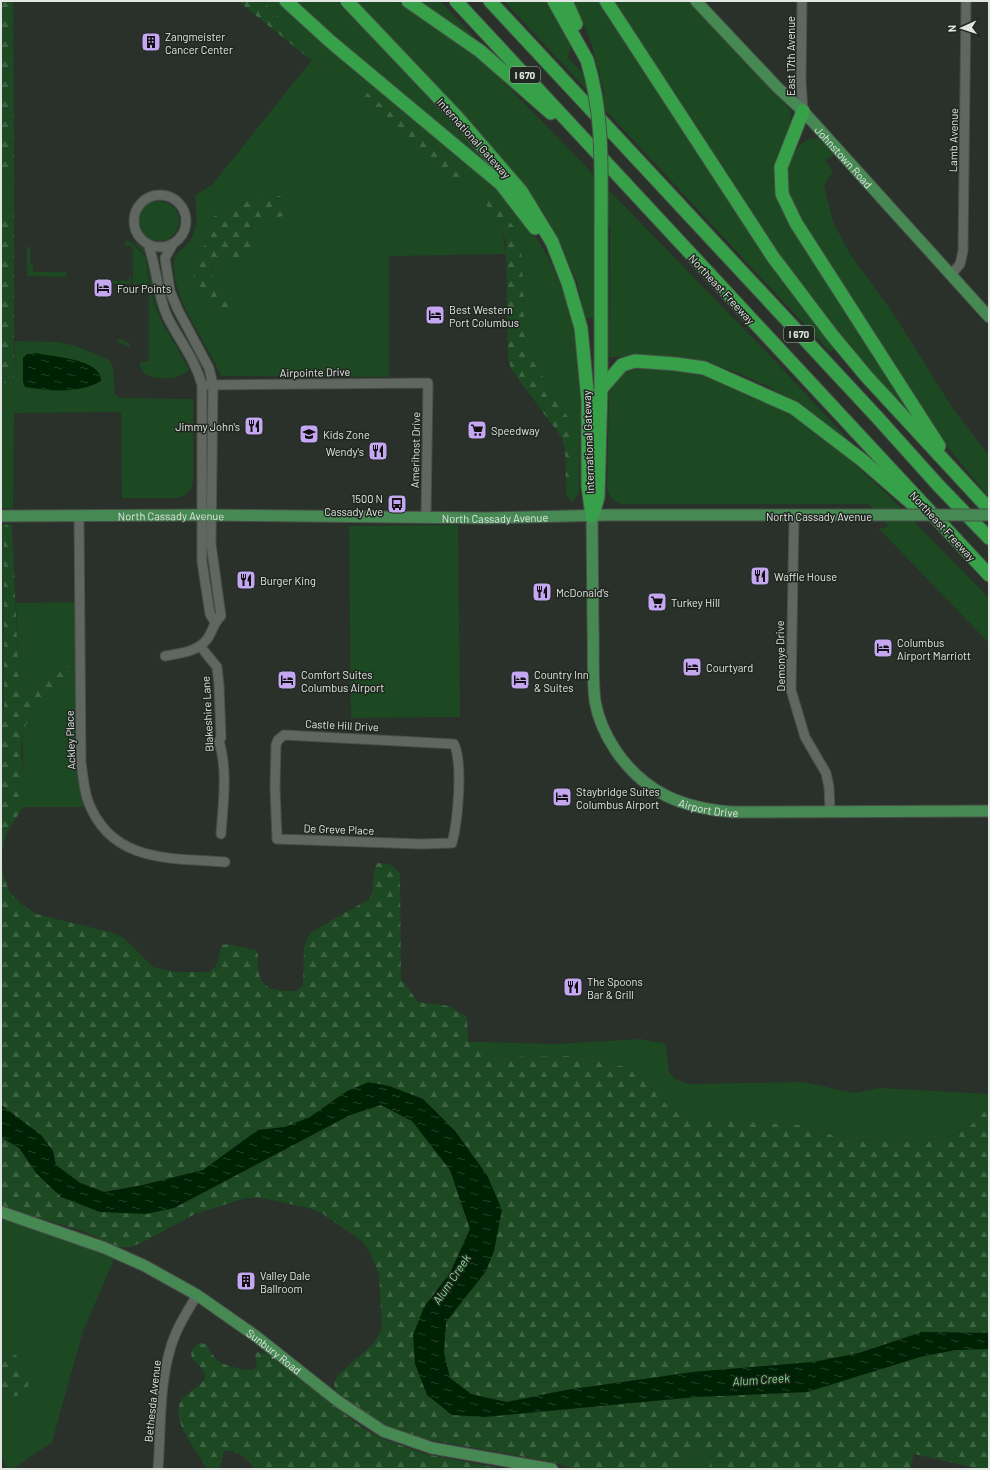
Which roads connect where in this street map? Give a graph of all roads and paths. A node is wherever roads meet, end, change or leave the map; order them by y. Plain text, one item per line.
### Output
1 (286, 1) edge
2 (347, 1) edge
3 (408, 1) edge
4 (456, 1) edge
5 (490, 1) edge
6 (554, 1) edge
7 (566, 1) edge
8 (606, 1) edge
9 (696, 1) edge
10 (802, 1) edge
11 (966, 1) edge
12 (587, 60) junction
13 (803, 111) junction
14 (593, 149) junction
15 (148, 244) junction
16 (173, 244) junction
17 (951, 275) junction
18 (568, 282) junction
19 (989, 317) edge
20 (428, 383) joint
21 (202, 385) junction
22 (213, 385) junction
23 (601, 389) junction
24 (963, 480) junction
25 (989, 509) edge
26 (207, 515) junction
27 (989, 515) edge
28 (1, 516) edge
29 (79, 516) junction
30 (592, 516) junction
31 (794, 516) junction
32 (426, 517) junction
33 (989, 538) edge
34 (961, 545) junction
35 (989, 575) edge
36 (200, 646) junction
37 (165, 656) dead end
38 (275, 787) joint
39 (830, 811) junction
40 (989, 811) edge
41 (222, 834) dead end
42 (452, 843) joint
43 (225, 862) dead end
44 (1, 1212) edge
45 (197, 1294) junction
46 (158, 1469) edge
47 (552, 1469) edge

1 - 18 highway
2 - 18 highway, International Gateway
3 - 14 highway
4 - 14 highway, Northeast Freeway / I 670
5 - 33 highway, I 670
6 - 12 highway
7 - 12 highway, International Gateway
8 - 24 highway
9 - 13 main road, Johnstown Road
10 - 13 street, East 17th Avenue
11 - 17 street, Lamb Avenue
12 - 23 highway, International Gateway, bridge
13 - 17 main road, Johnstown Road
13 - 24 highway
14 - 34 highway, Northeast Freeway / I 670
15 - 16 street
15 - 16 street
15 - 21 street
16 - 22 street
17 - 19 main road, Johnstown Road
18 - 30 highway, International Gateway
20 - 22 street, Airpointe Drive
20 - 32 street, Amerihost Drive
21 - 22 street, Airpointe Drive
21 - 26 street
22 - 26 street
23 - 30 highway, International Gateway
23 - 34 highway
24 - 25 highway
26 - 29 main road, North Cassady Avenue
26 - 32 main road, North Cassady Avenue
26 - 36 street
27 - 31 main road, North Cassady Avenue, bridge
28 - 29 main road, North Cassady Avenue
29 - 43 street, Ackley Place
30 - 31 main road, North Cassady Avenue
30 - 32 main road, North Cassady Avenue
30 - 39 main road, Airport Drive
31 - 39 street, Demonye Drive
34 - 35 highway, Northeast Freeway / I 670
36 - 37 street
36 - 41 street, Blakeshire Lane
38 - 42 street, De Greve Place
38 - 42 street, Castle Hill Drive
39 - 40 main road, Airport Drive
44 - 45 main road, Sunbury Road
45 - 46 street, Bethesda Avenue
45 - 47 main road, Sunbury Road

